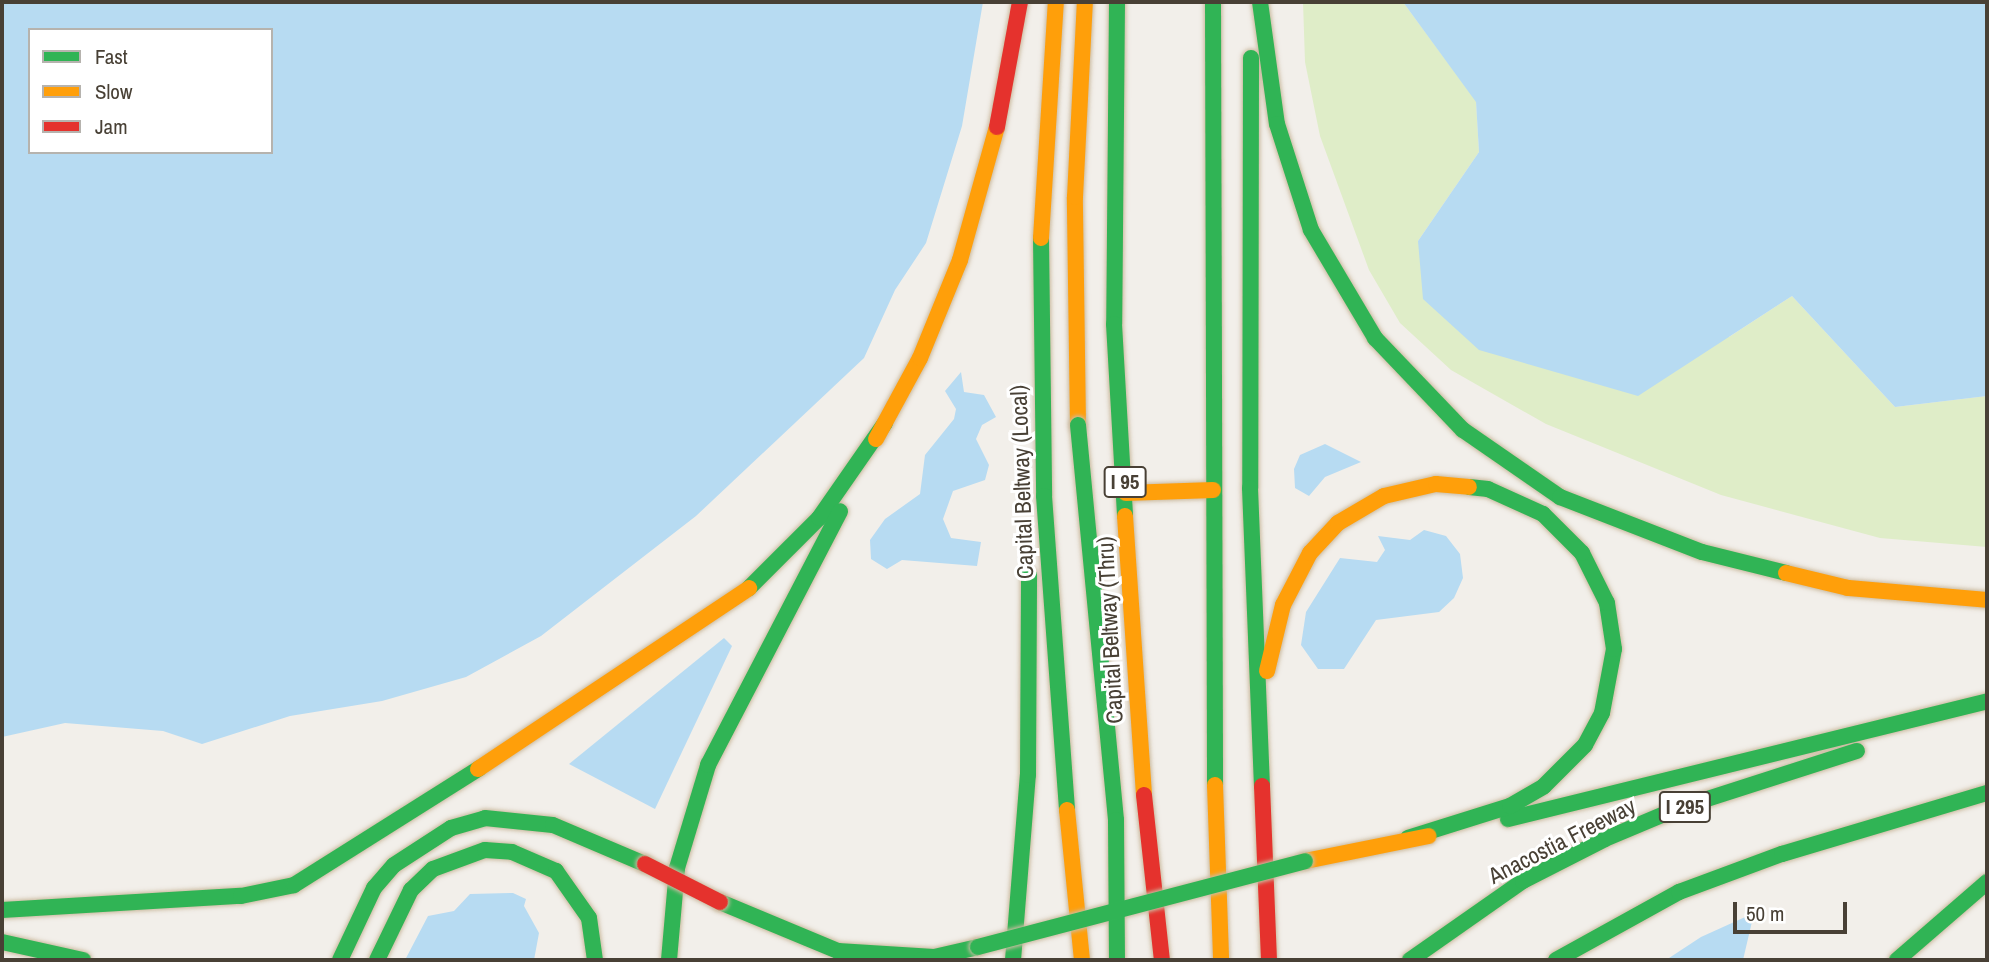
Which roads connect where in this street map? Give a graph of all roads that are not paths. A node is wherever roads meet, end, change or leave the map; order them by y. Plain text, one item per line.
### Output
1 (1020, 2) edge
2 (1056, 2) edge
3 (1084, 2) edge
4 (1117, 2) edge
5 (1213, 2) edge
6 (1252, 2) edge
7 (1260, 2) edge
8 (1041, 201) junction
9 (885, 423) junction
10 (1213, 490) junction
11 (1126, 493) junction
12 (1987, 600) edge
13 (1987, 701) edge
14 (1987, 710) edge
15 (1257, 769) junction
16 (464, 782) junction
17 (1987, 793) edge
18 (1408, 838) junction
19 (381, 850) dead end
20 (1987, 882) edge
21 (2, 909) edge
22 (2, 942) edge
23 (328, 942) dead end
24 (928, 958) edge
25 (83, 960) edge
26 (323, 960) edge
27 (340, 960) edge
28 (377, 960) edge
29 (595, 960) edge
30 (669, 960) edge
31 (1013, 960) edge
32 (1082, 960) edge
33 (1116, 960) edge
34 (1162, 960) edge
35 (1221, 960) edge
36 (1269, 960) edge
37 (1410, 960) edge
38 (1556, 960) edge
39 (1897, 960) edge

1 - 9 highway
2 - 8 highway, Capital Beltway (Local)
3 - 33 highway, bridge
4 - 11 highway, Capital Beltway (Thru) / I 95
5 - 10 highway
6 - 15 highway
7 - 12 highway
8 - 31 highway
8 - 32 highway, Capital Beltway (Local)
9 - 16 highway
9 - 30 highway
10 - 11 highway
10 - 35 highway
11 - 34 highway, Capital Beltway (Thru) / I 95
13 - 18 highway
14 - 37 highway, Anacostia Freeway / I 295
15 - 18 highway
15 - 36 highway
16 - 19 highway
16 - 21 highway
17 - 38 highway
18 - 24 highway, bridge
20 - 39 highway
22 - 25 highway
23 - 26 highway
24 - 27 highway, bridge
28 - 29 highway

